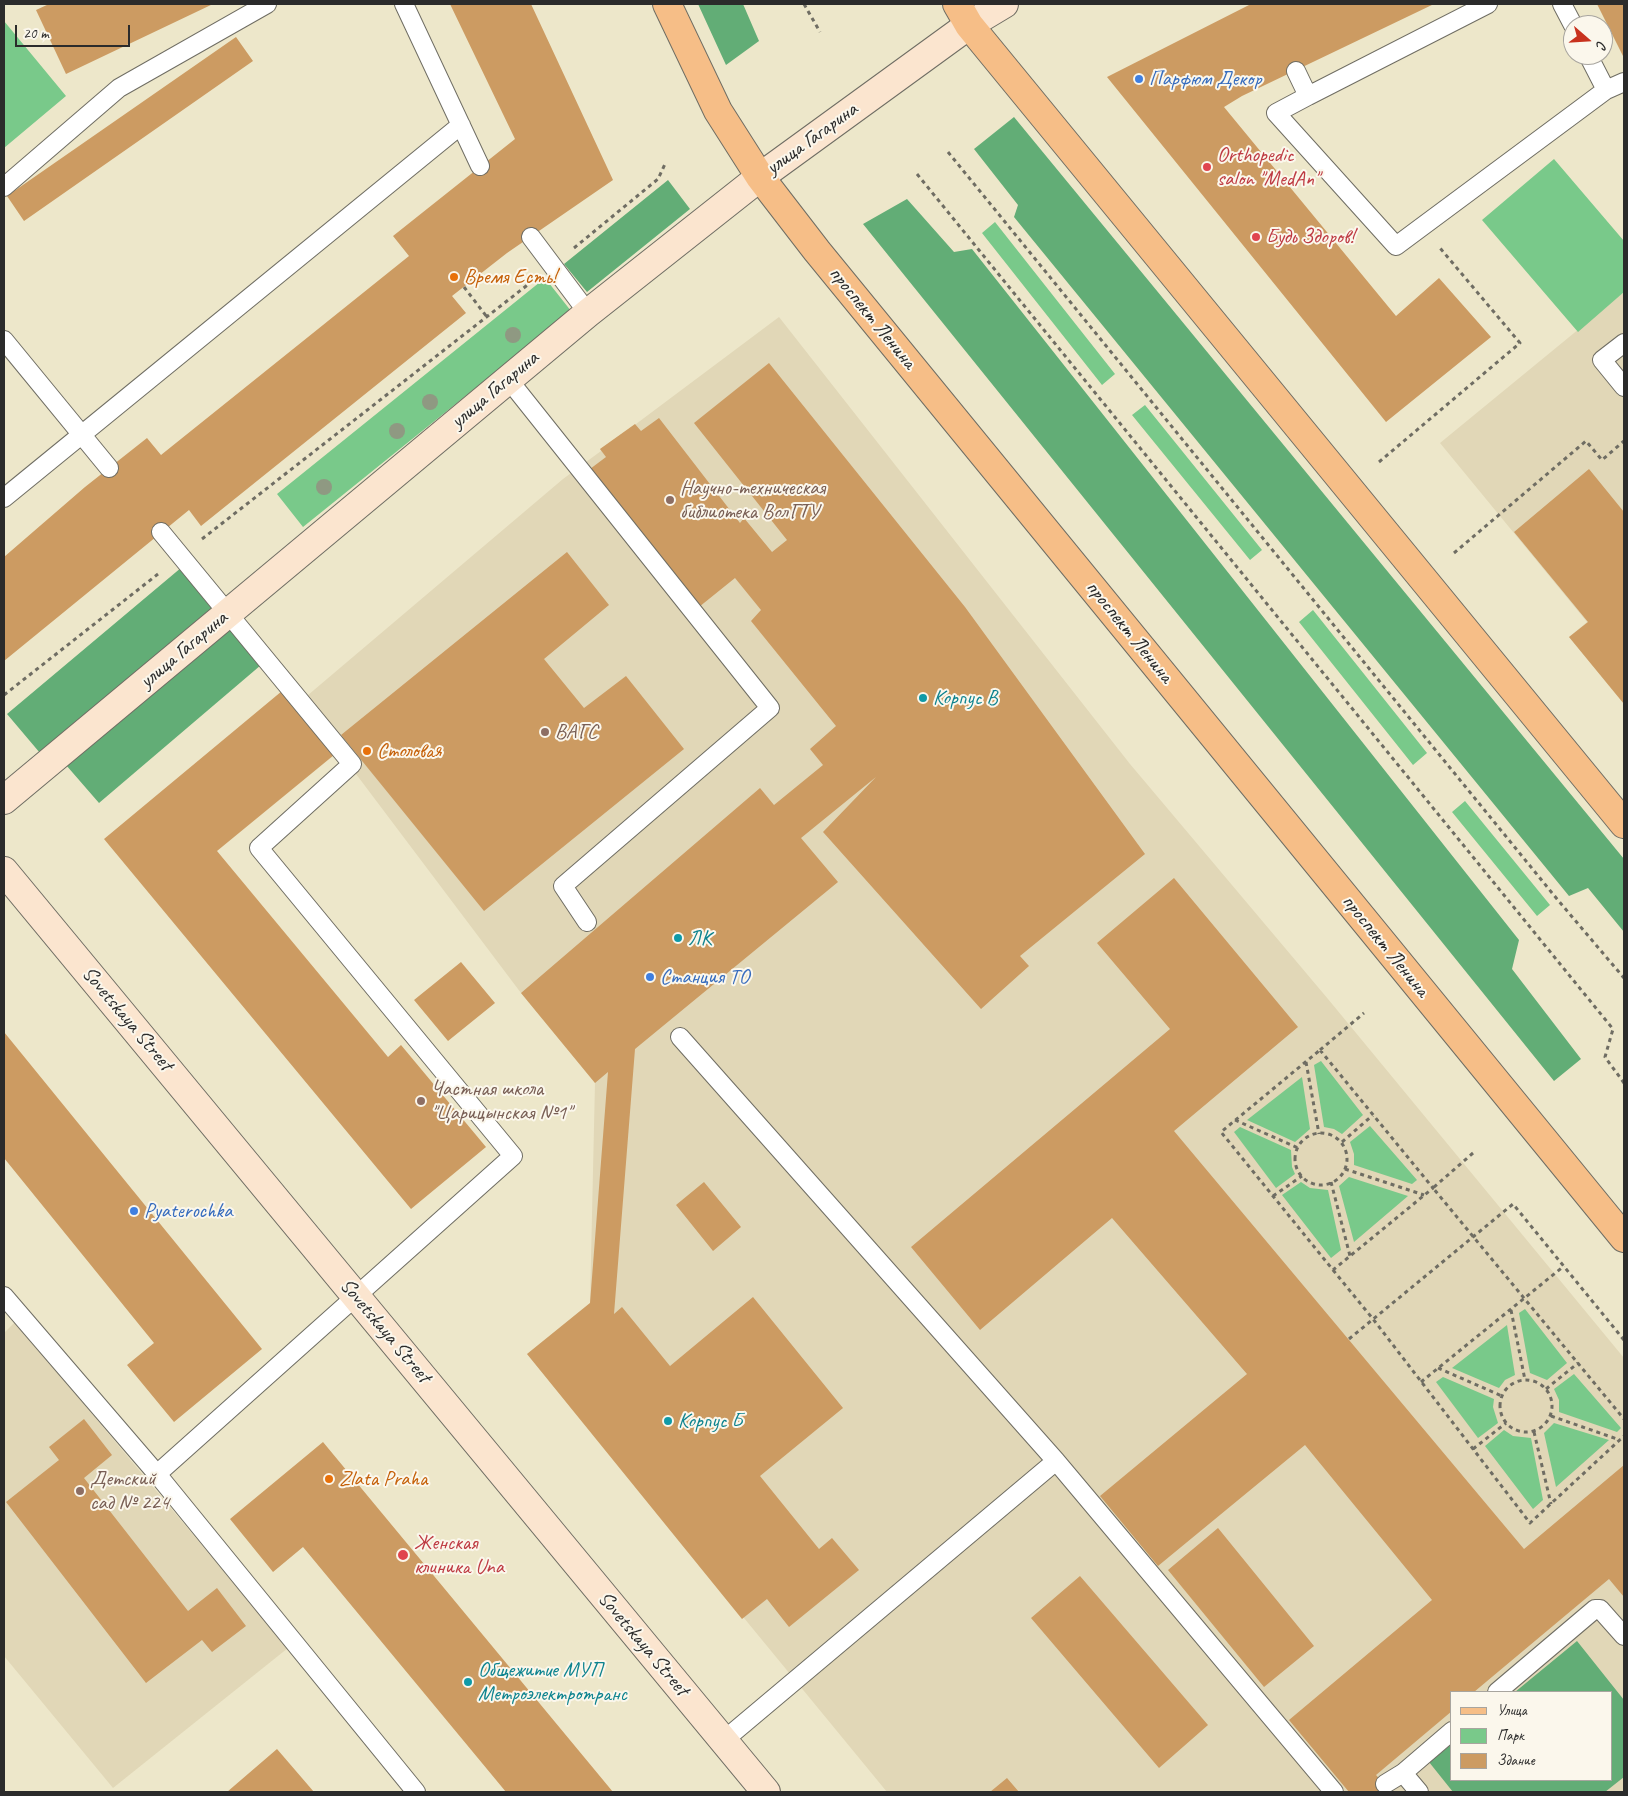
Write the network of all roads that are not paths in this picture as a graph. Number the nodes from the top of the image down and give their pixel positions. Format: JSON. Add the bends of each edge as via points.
{"nodes":[{"id":1,"x":267,"y":4,"type":"edge"},
{"id":2,"x":404,"y":4,"type":"edge"},
{"id":3,"x":667,"y":4,"type":"edge"},
{"id":4,"x":1004,"y":4,"type":"edge"},
{"id":5,"x":1488,"y":4,"type":"edge"},
{"id":6,"x":963,"y":14,"type":"edge"},
{"id":7,"x":1593,"y":65,"type":"edge"},
{"id":8,"x":1296,"y":71,"type":"dead end"},
{"id":9,"x":1624,"y":82,"type":"edge"},
{"id":10,"x":1606,"y":90,"type":"junction"},
{"id":11,"x":1308,"y":96,"type":"junction"},
{"id":12,"x":461,"y":124,"type":"junction"},
{"id":13,"x":480,"y":166,"type":"dead end"},
{"id":14,"x":760,"y":177,"type":"junction"},
{"id":15,"x":4,"y":187,"type":"edge"},
{"id":16,"x":531,"y":237,"type":"dead end"},
{"id":17,"x":588,"y":313,"type":"junction"},
{"id":18,"x":4,"y":340,"type":"edge"},
{"id":19,"x":1624,"y":343,"type":"edge"},
{"id":20,"x":508,"y":380,"type":"junction"},
{"id":21,"x":1624,"y":386,"type":"edge"},
{"id":22,"x":81,"y":434,"type":"junction"},
{"id":23,"x":109,"y":468,"type":"dead end"},
{"id":24,"x":4,"y":498,"type":"edge"},
{"id":25,"x":162,"y":532,"type":"dead end"},
{"id":26,"x":228,"y":613,"type":"junction"},
{"id":27,"x":4,"y":800,"type":"edge"},
{"id":28,"x":1624,"y":824,"type":"edge"},
{"id":29,"x":4,"y":871,"type":"edge"},
{"id":30,"x":588,"y":922,"type":"dead end"},
{"id":31,"x":680,"y":1037,"type":"dead end"},
{"id":32,"x":1624,"y":1238,"type":"edge"},
{"id":33,"x":355,"y":1295,"type":"junction"},
{"id":34,"x":4,"y":1296,"type":"edge"},
{"id":35,"x":1056,"y":1462,"type":"junction"},
{"id":36,"x":157,"y":1474,"type":"junction"},
{"id":37,"x":1624,"y":1636,"type":"edge"},
{"id":38,"x":1498,"y":1691,"type":"edge"},
{"id":39,"x":1450,"y":1733,"type":"edge"},
{"id":40,"x":723,"y":1740,"type":"junction"},
{"id":41,"x":1402,"y":1773,"type":"junction"},
{"id":42,"x":1385,"y":1784,"type":"dead end"},
{"id":43,"x":416,"y":1792,"type":"edge"},
{"id":44,"x":766,"y":1792,"type":"edge"},
{"id":45,"x":1334,"y":1792,"type":"edge"},
{"id":46,"x":1419,"y":1792,"type":"edge"}],
"edges":[{"from":1,"to":15,"type":"lane","via":[[119,88]]},
{"from":2,"to":12,"type":"lane"},
{"from":3,"to":14,"type":"main road","name":"проспект Ленина","via":[[718,111]]},
{"from":4,"to":6,"type":"street","name":"улица Гагарина"},
{"from":5,"to":11,"type":"lane"},
{"from":6,"to":14,"type":"street","name":"улица Гагарина"},
{"from":6,"to":28,"type":"main road"},
{"from":7,"to":10,"type":"lane"},
{"from":8,"to":11,"type":"lane"},
{"from":9,"to":10,"type":"lane"},
{"from":10,"to":11,"type":"lane","via":[[1396,246],[1276,113]]},
{"from":12,"to":13,"type":"lane"},
{"from":12,"to":22,"type":"lane"},
{"from":14,"to":17,"type":"street","name":"улица Гагарина"},
{"from":14,"to":32,"type":"main road","name":"проспект Ленина"},
{"from":16,"to":17,"type":"lane"},
{"from":17,"to":20,"type":"street","name":"улица Гагарина"},
{"from":18,"to":22,"type":"lane"},
{"from":19,"to":21,"type":"lane","via":[[1602,360]]},
{"from":20,"to":26,"type":"street","name":"улица Гагарина"},
{"from":20,"to":30,"type":"lane","via":[[770,708],[563,886]]},
{"from":22,"to":23,"type":"lane"},
{"from":22,"to":24,"type":"lane"},
{"from":25,"to":26,"type":"lane"},
{"from":26,"to":27,"type":"street","name":"улица Гагарина"},
{"from":26,"to":33,"type":"lane","via":[[352,764],[259,848],[513,1156]]},
{"from":29,"to":33,"type":"street","name":"Sovetskaya Street"},
{"from":31,"to":35,"type":"lane"},
{"from":33,"to":36,"type":"lane"},
{"from":33,"to":40,"type":"street","name":"Sovetskaya Street"},
{"from":34,"to":36,"type":"lane"},
{"from":35,"to":40,"type":"lane"},
{"from":35,"to":45,"type":"lane"},
{"from":36,"to":43,"type":"lane"},
{"from":37,"to":38,"type":"lane","via":[[1600,1609],[1595,1609]]},
{"from":39,"to":41,"type":"lane"},
{"from":40,"to":44,"type":"street","name":"Sovetskaya Street"},
{"from":41,"to":42,"type":"lane"},
{"from":41,"to":46,"type":"lane"}]}
